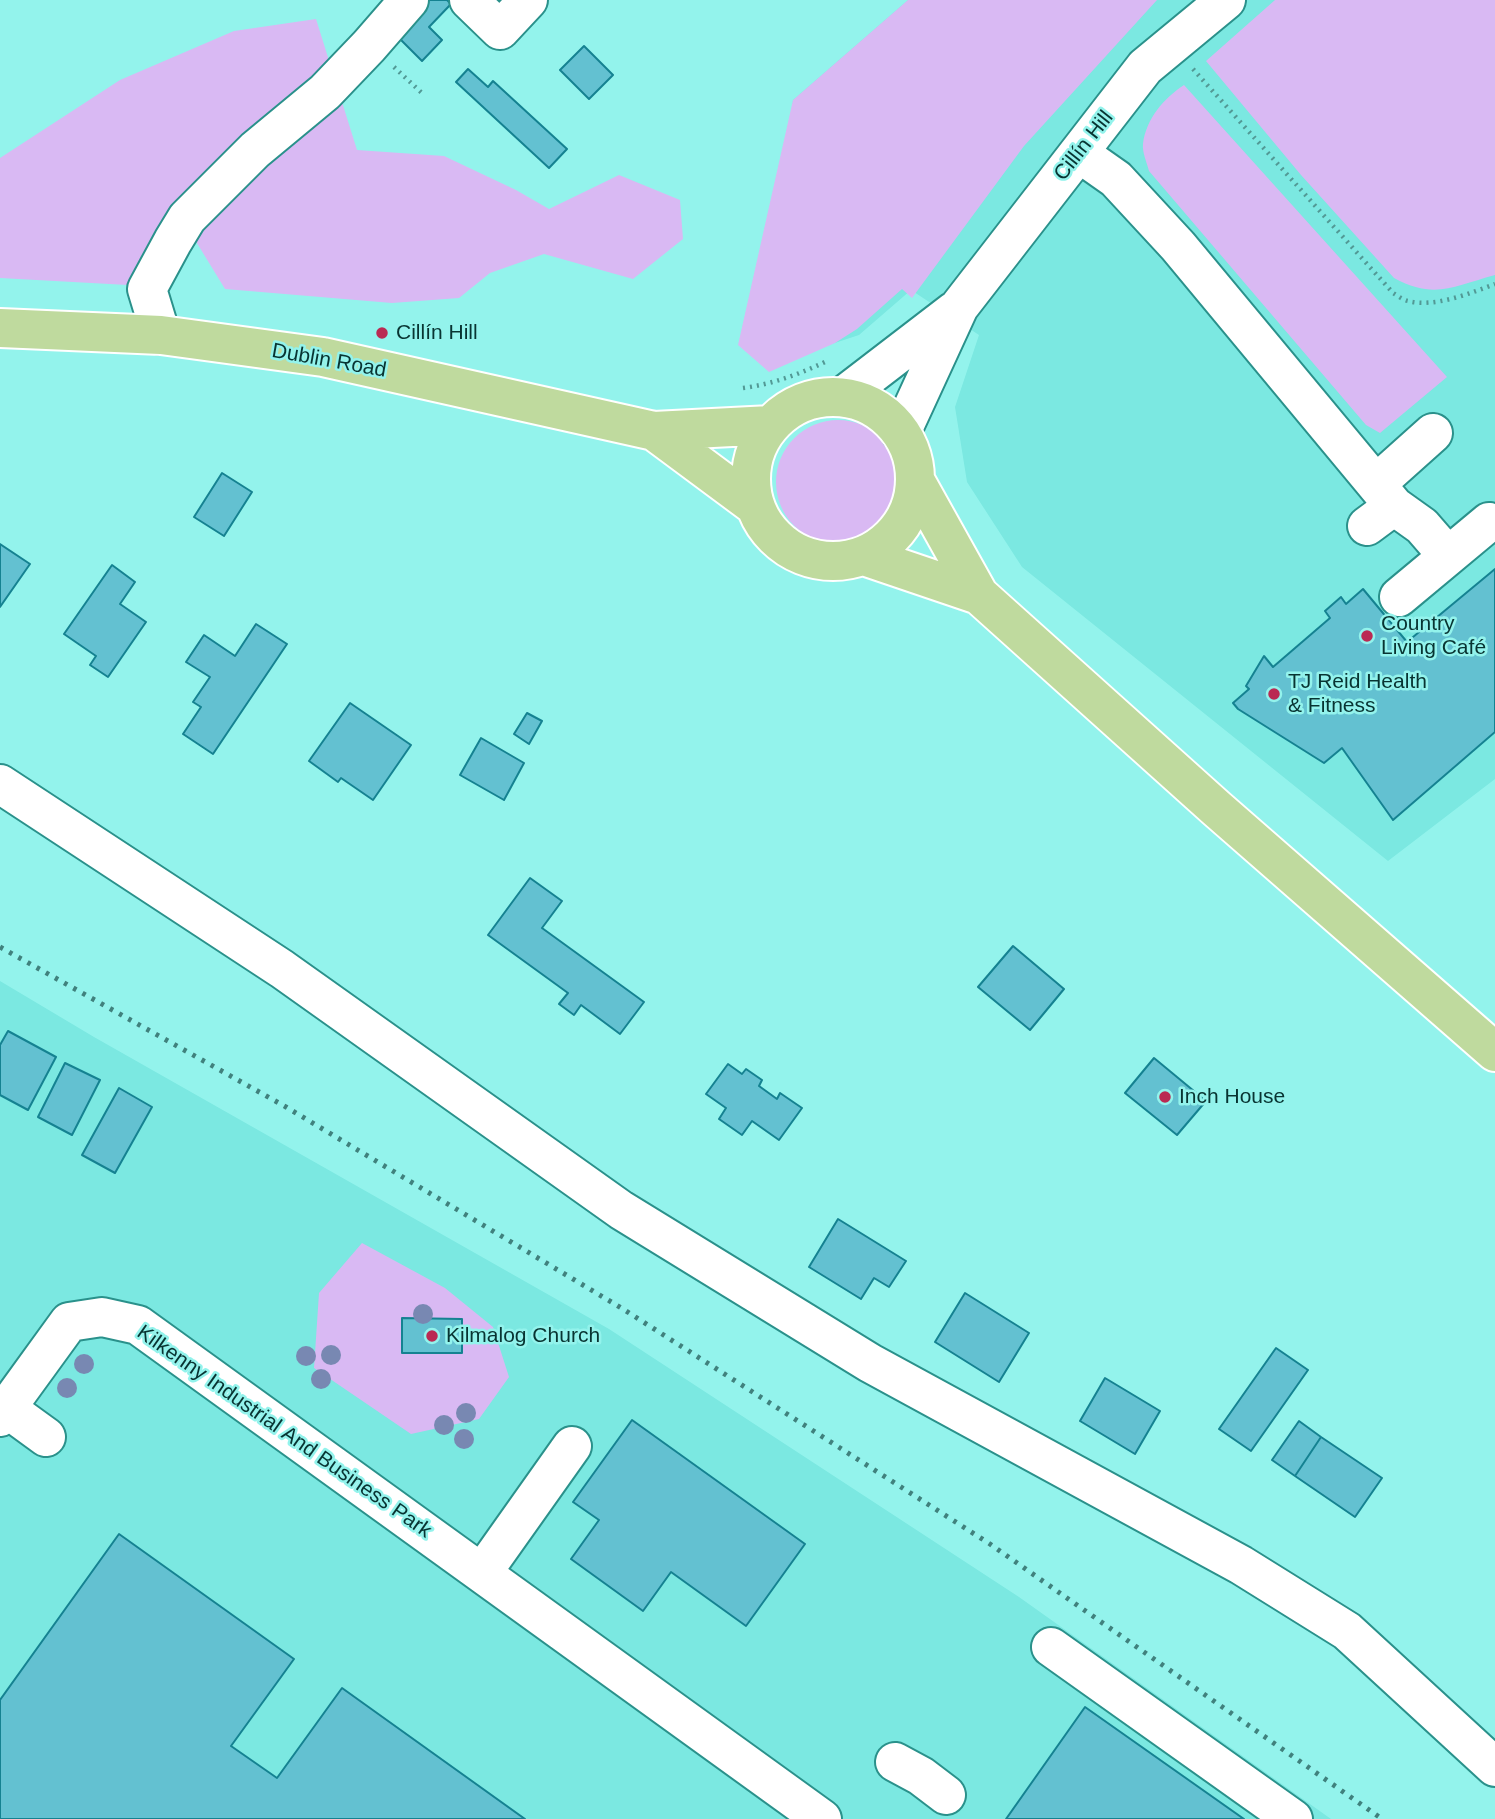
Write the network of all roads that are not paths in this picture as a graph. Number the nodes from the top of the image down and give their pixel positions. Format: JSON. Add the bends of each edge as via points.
{"nodes":[{"id":1,"x":409,"y":0,"type":"edge"},
{"id":2,"x":469,"y":0,"type":"edge"},
{"id":3,"x":528,"y":0,"type":"edge"},
{"id":4,"x":1226,"y":0,"type":"edge"},
{"id":5,"x":1079,"y":153,"type":"junction"},
{"id":6,"x":959,"y":307,"type":"junction"},
{"id":7,"x":0,"y":328,"type":"edge"},
{"id":8,"x":161,"y":335,"type":"junction"},
{"id":9,"x":842,"y":397,"type":"junction"},
{"id":10,"x":771,"y":425,"type":"junction"},
{"id":11,"x":653,"y":431,"type":"junction"},
{"id":12,"x":901,"y":433,"type":"junction"},
{"id":13,"x":1433,"y":433,"type":"dead end"},
{"id":14,"x":916,"y":482,"type":"junction"},
{"id":15,"x":1379,"y":505,"type":"junction"},
{"id":16,"x":755,"y":506,"type":"junction"},
{"id":17,"x":1489,"y":522,"type":"dead end"},
{"id":18,"x":864,"y":556,"type":"junction"},
{"id":19,"x":1448,"y":556,"type":"junction"},
{"id":20,"x":979,"y":595,"type":"junction"},
{"id":21,"x":1399,"y":597,"type":"dead end"},
{"id":22,"x":0,"y":784,"type":"edge"},
{"id":23,"x":1495,"y":1052,"type":"edge"},
{"id":24,"x":2,"y":1415,"type":"edge"},
{"id":25,"x":42,"y":1442,"type":"dead end"},
{"id":26,"x":572,"y":1446,"type":"dead end"},
{"id":27,"x":482,"y":1573,"type":"junction"},
{"id":28,"x":1051,"y":1647,"type":"dead end"},
{"id":29,"x":895,"y":1762,"type":"dead end"},
{"id":30,"x":1495,"y":1767,"type":"edge"},
{"id":31,"x":946,"y":1803,"type":"edge"},
{"id":32,"x":822,"y":1819,"type":"edge"},
{"id":33,"x":1293,"y":1819,"type":"edge"}],
"edges":[{"from":1,"to":8,"type":"street","via":[[324,92],[255,150],[187,218],[147,289]]},
{"from":2,"to":3,"type":"street","via":[[500,30]]},
{"from":4,"to":5,"type":"street","name":"Cillín Hill","via":[[1145,67]]},
{"from":5,"to":6,"type":"street","name":"Cillín Hill"},
{"from":5,"to":15,"type":"street","via":[[1116,179],[1178,246],[1325,448]]},
{"from":6,"to":9,"type":"street","name":"Cillín Hill"},
{"from":6,"to":12,"type":"street","name":"Cillín Hill"},
{"from":7,"to":8,"type":"main road","name":"Dublin Road"},
{"from":8,"to":11,"type":"main road","name":"Dublin Road","via":[[323,357]]},
{"from":9,"to":10,"type":"main road","via":[[816,398],[791,408]]},
{"from":9,"to":12,"type":"main road","via":[[876,409]]},
{"from":10,"to":11,"type":"main road"},
{"from":10,"to":16,"type":"main road","via":[[756,450],[751,478]]},
{"from":11,"to":16,"type":"main road"},
{"from":12,"to":14,"type":"main road","via":[[912,456]]},
{"from":13,"to":15,"type":"street"},
{"from":14,"to":18,"type":"main road","via":[[912,505],[901,526]]},
{"from":14,"to":20,"type":"main road"},
{"from":15,"to":19,"type":"street","via":[[1422,526]]},
{"from":16,"to":18,"type":"main road","via":[[768,529],[787,548],[811,559],[838,562]]},
{"from":17,"to":19,"type":"street"},
{"from":18,"to":20,"type":"main road"},
{"from":19,"to":21,"type":"street"},
{"from":20,"to":23,"type":"main road"},
{"from":22,"to":30,"type":"street","via":[[282,969],[621,1210],[870,1363],[1241,1565],[1347,1631]]},
{"from":24,"to":25,"type":"street"},
{"from":24,"to":27,"type":"street","name":"Kilkenny Industrial And Business Park","via":[[69,1322],[102,1317],[138,1325]]},
{"from":26,"to":27,"type":"street"},
{"from":27,"to":32,"type":"street","name":"Kilkenny Industrial And Business Park"},
{"from":28,"to":33,"type":"street"},
{"from":29,"to":31,"type":"street","via":[[921,1776]]}]}
